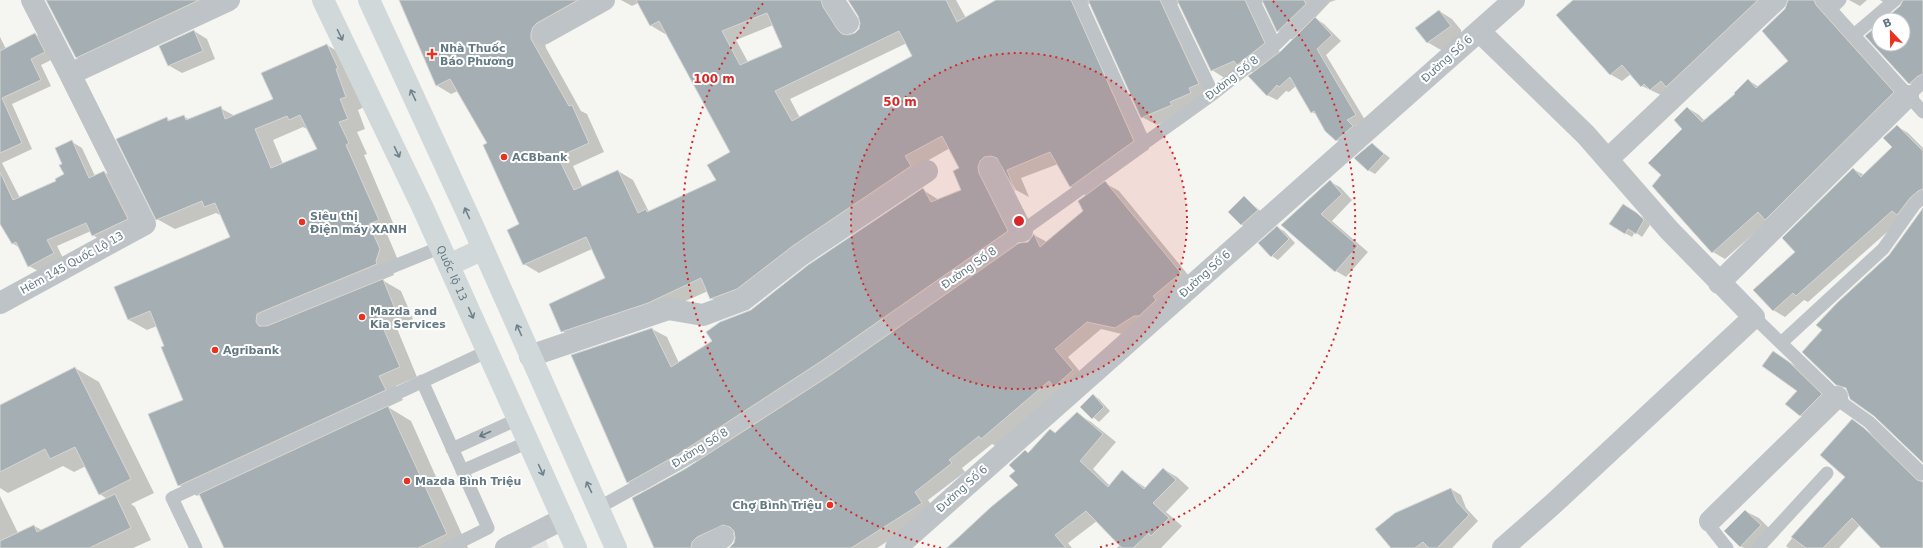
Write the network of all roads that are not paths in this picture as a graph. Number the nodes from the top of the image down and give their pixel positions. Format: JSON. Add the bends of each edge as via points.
{"nodes":[{"id":1,"x":32,"y":0,"type":"edge"},
{"id":2,"x":229,"y":0,"type":"edge"},
{"id":3,"x":324,"y":0,"type":"edge"},
{"id":4,"x":369,"y":0,"type":"edge"},
{"id":5,"x":604,"y":0,"type":"edge"},
{"id":6,"x":833,"y":0,"type":"edge"},
{"id":7,"x":1079,"y":0,"type":"edge"},
{"id":8,"x":1168,"y":0,"type":"edge"},
{"id":9,"x":1253,"y":0,"type":"edge"},
{"id":10,"x":1321,"y":0,"type":"edge"},
{"id":11,"x":1776,"y":0,"type":"edge"},
{"id":12,"x":1895,"y":0,"type":"edge"},
{"id":13,"x":1508,"y":2,"type":"edge"},
{"id":14,"x":1831,"y":3,"type":"edge"},
{"id":15,"x":848,"y":24,"type":"dead end"},
{"id":16,"x":1479,"y":31,"type":"junction"},
{"id":17,"x":543,"y":34,"type":"dead end"},
{"id":18,"x":1854,"y":34,"type":"junction"},
{"id":19,"x":1275,"y":45,"type":"junction"},
{"id":20,"x":70,"y":74,"type":"junction"},
{"id":21,"x":1915,"y":89,"type":"edge"},
{"id":22,"x":1213,"y":94,"type":"junction"},
{"id":23,"x":1923,"y":112,"type":"edge"},
{"id":24,"x":1144,"y":143,"type":"junction"},
{"id":25,"x":1608,"y":159,"type":"junction"},
{"id":26,"x":990,"y":168,"type":"dead end"},
{"id":27,"x":927,"y":171,"type":"dead end"},
{"id":28,"x":1923,"y":197,"type":"edge"},
{"id":29,"x":1022,"y":231,"type":"junction"},
{"id":30,"x":483,"y":248,"type":"junction"},
{"id":31,"x":445,"y":256,"type":"junction"},
{"id":32,"x":1719,"y":283,"type":"junction"},
{"id":33,"x":0,"y":303,"type":"edge"},
{"id":34,"x":1754,"y":317,"type":"junction"},
{"id":35,"x":264,"y":319,"type":"dead end"},
{"id":36,"x":1781,"y":343,"type":"junction"},
{"id":37,"x":488,"y":351,"type":"junction"},
{"id":38,"x":530,"y":356,"type":"junction"},
{"id":39,"x":422,"y":382,"type":"junction"},
{"id":40,"x":1837,"y":397,"type":"junction"},
{"id":41,"x":518,"y":419,"type":"junction"},
{"id":42,"x":528,"y":442,"type":"junction"},
{"id":43,"x":452,"y":449,"type":"junction"},
{"id":44,"x":462,"y":471,"type":"junction"},
{"id":45,"x":1827,"y":473,"type":"dead end"},
{"id":46,"x":1923,"y":474,"type":"edge"},
{"id":47,"x":598,"y":508,"type":"junction"},
{"id":48,"x":563,"y":519,"type":"junction"},
{"id":49,"x":1710,"y":521,"type":"joint"},
{"id":50,"x":723,"y":537,"type":"dead end"},
{"id":51,"x":196,"y":548,"type":"edge"},
{"id":52,"x":448,"y":548,"type":"edge"},
{"id":53,"x":506,"y":548,"type":"edge"},
{"id":54,"x":576,"y":548,"type":"edge"},
{"id":55,"x":616,"y":548,"type":"edge"},
{"id":56,"x":703,"y":548,"type":"edge"},
{"id":57,"x":896,"y":548,"type":"edge"},
{"id":58,"x":1503,"y":548,"type":"edge"},
{"id":59,"x":1727,"y":548,"type":"edge"},
{"id":60,"x":1758,"y":548,"type":"edge"}],
"edges":[{"from":1,"to":20,"type":"street"},
{"from":2,"to":20,"type":"street"},
{"from":3,"to":31,"type":"highway","name":"Quốc lộ 13","one_way":true},
{"from":30,"to":4,"type":"highway","one_way":true},
{"from":5,"to":17,"type":"street"},
{"from":6,"to":15,"type":"street"},
{"from":7,"to":24,"type":"lane"},
{"from":8,"to":22,"type":"lane"},
{"from":9,"to":19,"type":"lane"},
{"from":10,"to":19,"type":"lane","name":"Đường Số 8"},
{"from":11,"to":25,"type":"street"},
{"from":12,"to":18,"type":"lane"},
{"from":13,"to":16,"type":"street","name":"Đường Số 6"},
{"from":14,"to":18,"type":"lane"},
{"from":16,"to":25,"type":"street"},
{"from":16,"to":57,"type":"street","name":"Đường Số 6"},
{"from":18,"to":21,"type":"lane"},
{"from":19,"to":22,"type":"lane","name":"Đường Số 8"},
{"from":20,"to":33,"type":"street","name":"Hẻm 145 Quốc Lộ 13","via":[[145,224]]},
{"from":21,"to":23,"type":"lane"},
{"from":21,"to":32,"type":"street"},
{"from":22,"to":24,"type":"lane","name":"Đường Số 8"},
{"from":24,"to":29,"type":"lane","name":"Đường Số 8"},
{"from":25,"to":32,"type":"street"},
{"from":26,"to":29,"type":"street"},
{"from":27,"to":38,"type":"street","via":[[801,255],[743,300],[704,315],[668,309]]},
{"from":28,"to":36,"type":"lane","via":[[1915,204],[1883,249]]},
{"from":29,"to":47,"type":"lane","name":"Đường Số 8","via":[[827,367],[681,462]]},
{"from":30,"to":31,"type":"highway"},
{"from":38,"to":30,"type":"highway","one_way":true},
{"from":31,"to":35,"type":"lane"},
{"from":31,"to":37,"type":"highway","name":"Quốc lộ 13","one_way":true},
{"from":32,"to":34,"type":"street"},
{"from":34,"to":36,"type":"lane"},
{"from":34,"to":58,"type":"street"},
{"from":36,"to":40,"type":"lane"},
{"from":37,"to":39,"type":"lane"},
{"from":37,"to":41,"type":"highway","name":"Quốc lộ 13"},
{"from":47,"to":38,"type":"highway","one_way":true},
{"from":39,"to":43,"type":"lane"},
{"from":39,"to":51,"type":"lane","via":[[172,498]]},
{"from":40,"to":46,"type":"lane","via":[[1869,422]]},
{"from":40,"to":49,"type":"street"},
{"from":41,"to":42,"type":"highway","name":"Quốc lộ 13"},
{"from":41,"to":43,"type":"lane","one_way":true},
{"from":42,"to":44,"type":"lane"},
{"from":42,"to":48,"type":"highway","name":"Quốc lộ 13","one_way":true},
{"from":43,"to":44,"type":"lane"},
{"from":44,"to":52,"type":"lane","via":[[488,528]]},
{"from":45,"to":60,"type":"lane"},
{"from":47,"to":55,"type":"highway"},
{"from":48,"to":53,"type":"street"},
{"from":48,"to":54,"type":"highway","name":"Quốc lộ 13"},
{"from":49,"to":59,"type":"lane","via":[[1712,529]]},
{"from":50,"to":56,"type":"street"}]}
